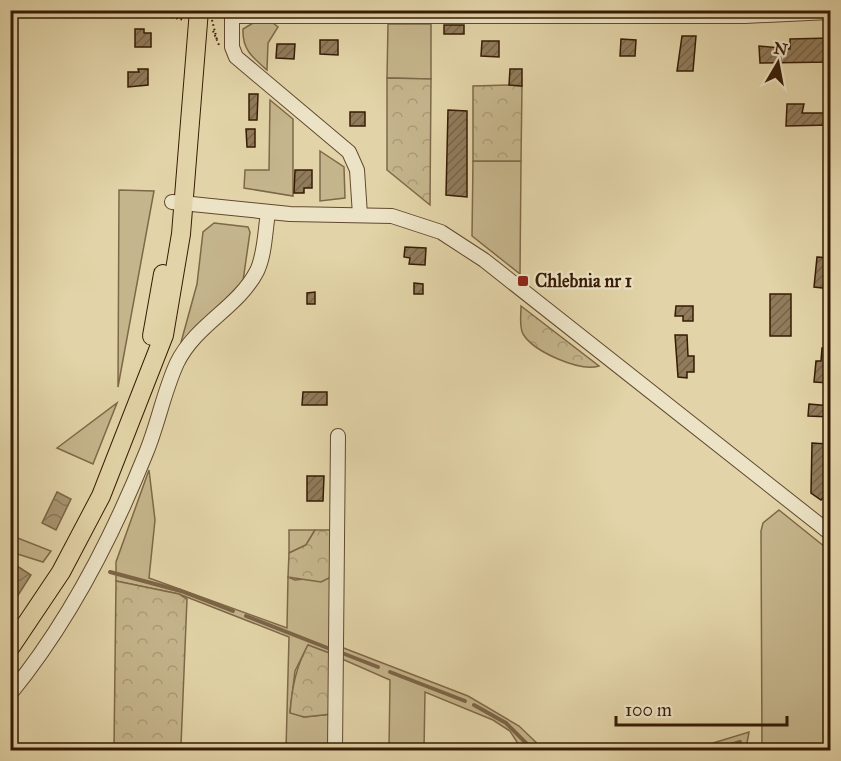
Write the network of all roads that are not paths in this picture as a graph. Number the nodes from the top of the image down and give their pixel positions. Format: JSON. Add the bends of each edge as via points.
{"nodes":[{"id":1,"x":831,"y":12,"type":"edge"},
{"id":2,"x":194,"y":16,"type":"edge"},
{"id":3,"x":178,"y":203,"type":"junction"},
{"id":4,"x":268,"y":213,"type":"junction"},
{"id":5,"x":360,"y":215,"type":"junction"},
{"id":6,"x":338,"y":436,"type":"dead end"},
{"id":7,"x":831,"y":533,"type":"edge"},
{"id":8,"x":10,"y":648,"type":"edge"},
{"id":9,"x":10,"y":694,"type":"edge"},
{"id":10,"x":335,"y":750,"type":"edge"}],
"edges":[{"from":1,"to":5,"type":"street","via":[[745,16],[232,16],[234,50],[248,69],[349,152],[357,170]]},
{"from":2,"to":3,"type":"main road"},
{"from":3,"to":4,"type":"street"},
{"from":3,"to":8,"type":"main road","via":[[137,405],[77,544]]},
{"from":4,"to":5,"type":"street"},
{"from":4,"to":9,"type":"street","via":[[258,269],[245,289],[190,341],[177,363],[132,489],[84,585]]},
{"from":5,"to":7,"type":"street","via":[[408,220],[458,241]]},
{"from":6,"to":10,"type":"street"}]}
